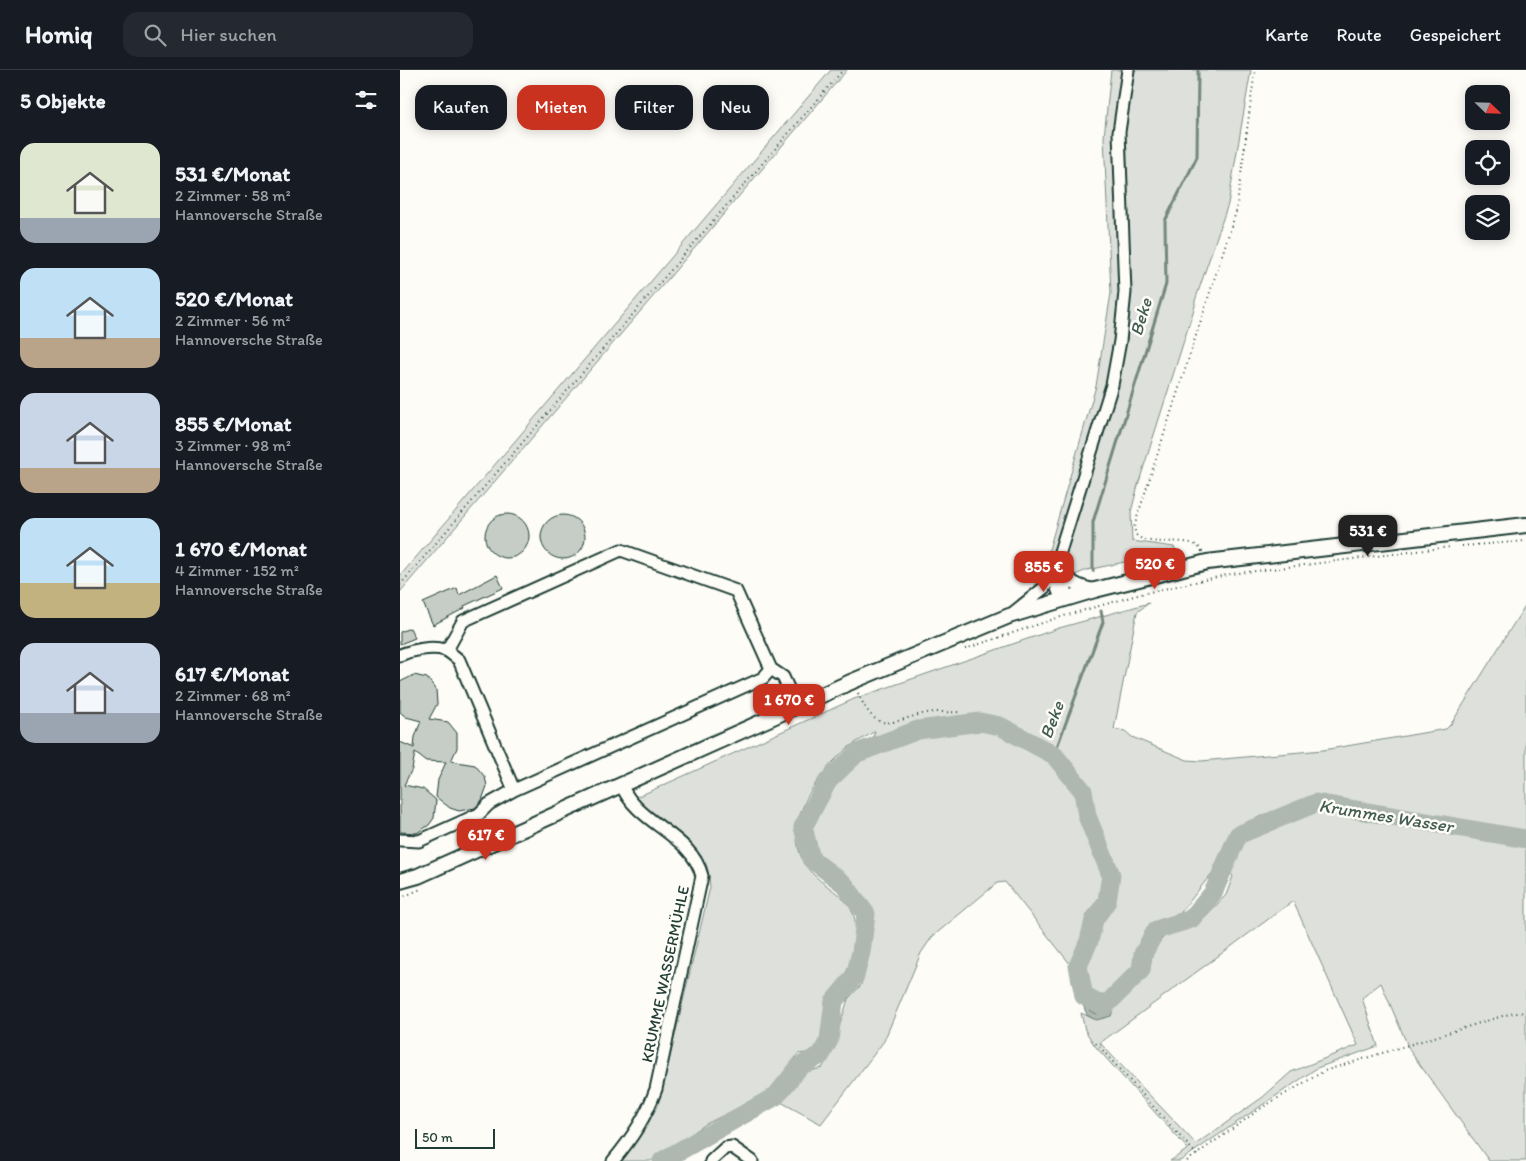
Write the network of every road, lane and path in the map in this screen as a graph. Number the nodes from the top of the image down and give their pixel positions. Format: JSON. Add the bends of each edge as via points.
{"nodes":[{"id":1,"x":844,"y":70,"type":"edge"},
{"id":2,"x":1128,"y":70,"type":"edge"},
{"id":3,"x":1255,"y":70,"type":"edge"},
{"id":4,"x":1526,"y":525,"type":"edge"},
{"id":5,"x":1526,"y":541,"type":"edge"},
{"id":6,"x":1462,"y":546,"type":"dead end"},
{"id":7,"x":1452,"y":547,"type":"dead end"},
{"id":8,"x":1204,"y":556,"type":"dead end"},
{"id":9,"x":1058,"y":573,"type":"junction"},
{"id":10,"x":400,"y":585,"type":"edge"},
{"id":11,"x":1095,"y":590,"type":"junction"},
{"id":12,"x":1064,"y":599,"type":"junction"},
{"id":13,"x":1009,"y":616,"type":"junction"},
{"id":14,"x":447,"y":650,"type":"junction"},
{"id":15,"x":958,"y":651,"type":"dead end"},
{"id":16,"x":400,"y":655,"type":"edge"},
{"id":17,"x":772,"y":669,"type":"junction"},
{"id":18,"x":853,"y":681,"type":"junction"},
{"id":19,"x":797,"y":707,"type":"junction"},
{"id":20,"x":959,"y":712,"type":"dead end"},
{"id":21,"x":621,"y":784,"type":"junction"},
{"id":22,"x":514,"y":790,"type":"junction"},
{"id":23,"x":400,"y":840,"type":"edge"},
{"id":24,"x":400,"y":881,"type":"edge"},
{"id":25,"x":427,"y":886,"type":"dead end"},
{"id":26,"x":400,"y":898,"type":"edge"},
{"id":27,"x":1526,"y":1012,"type":"edge"},
{"id":28,"x":1096,"y":1043,"type":"dead end"},
{"id":29,"x":1197,"y":1154,"type":"junction"},
{"id":30,"x":613,"y":1161,"type":"edge"},
{"id":31,"x":711,"y":1161,"type":"edge"},
{"id":32,"x":752,"y":1161,"type":"edge"},
{"id":33,"x":1187,"y":1161,"type":"edge"}],
"edges":[{"from":1,"to":10,"type":"path"},
{"from":2,"to":9,"type":"street","via":[[1119,132],[1125,292],[1120,341],[1112,386],[1060,556]]},
{"from":3,"to":8,"type":"path","via":[[1236,212],[1134,527],[1136,535],[1148,541],[1192,542],[1200,547]]},
{"from":4,"to":11,"type":"main road","via":[[1207,562]]},
{"from":5,"to":6,"type":"path"},
{"from":7,"to":15,"type":"path","via":[[1231,574],[1142,594]]},
{"from":9,"to":11,"type":"street","via":[[1070,582]]},
{"from":9,"to":12,"type":"street","via":[[1058,591]]},
{"from":9,"to":13,"type":"street"},
{"from":11,"to":12,"type":"main road"},
{"from":12,"to":13,"type":"main road"},
{"from":13,"to":18,"type":"main road"},
{"from":14,"to":16,"type":"street"},
{"from":14,"to":17,"type":"street","via":[[463,621],[621,550],[736,591]]},
{"from":14,"to":22,"type":"street","via":[[459,660]]},
{"from":17,"to":19,"type":"street","via":[[783,676]]},
{"from":17,"to":22,"type":"street","via":[[763,678]]},
{"from":18,"to":19,"type":"main road"},
{"from":18,"to":20,"type":"path","via":[[865,706],[881,723],[928,713]]},
{"from":19,"to":21,"type":"main road"},
{"from":21,"to":24,"type":"main road","via":[[418,876]]},
{"from":21,"to":30,"type":"street","name":"KRUMME WASSERMÜHLE","via":[[637,808],[693,853],[702,876],[656,1089],[638,1130]]},
{"from":22,"to":23,"type":"street","via":[[489,804],[479,814],[419,841]]},
{"from":25,"to":26,"type":"path"},
{"from":27,"to":29,"type":"path","via":[[1509,1014],[1324,1071],[1263,1107]]},
{"from":28,"to":29,"type":"path"},
{"from":29,"to":33,"type":"path"},
{"from":31,"to":32,"type":"street","via":[[725,1148],[732,1147]]}]}
